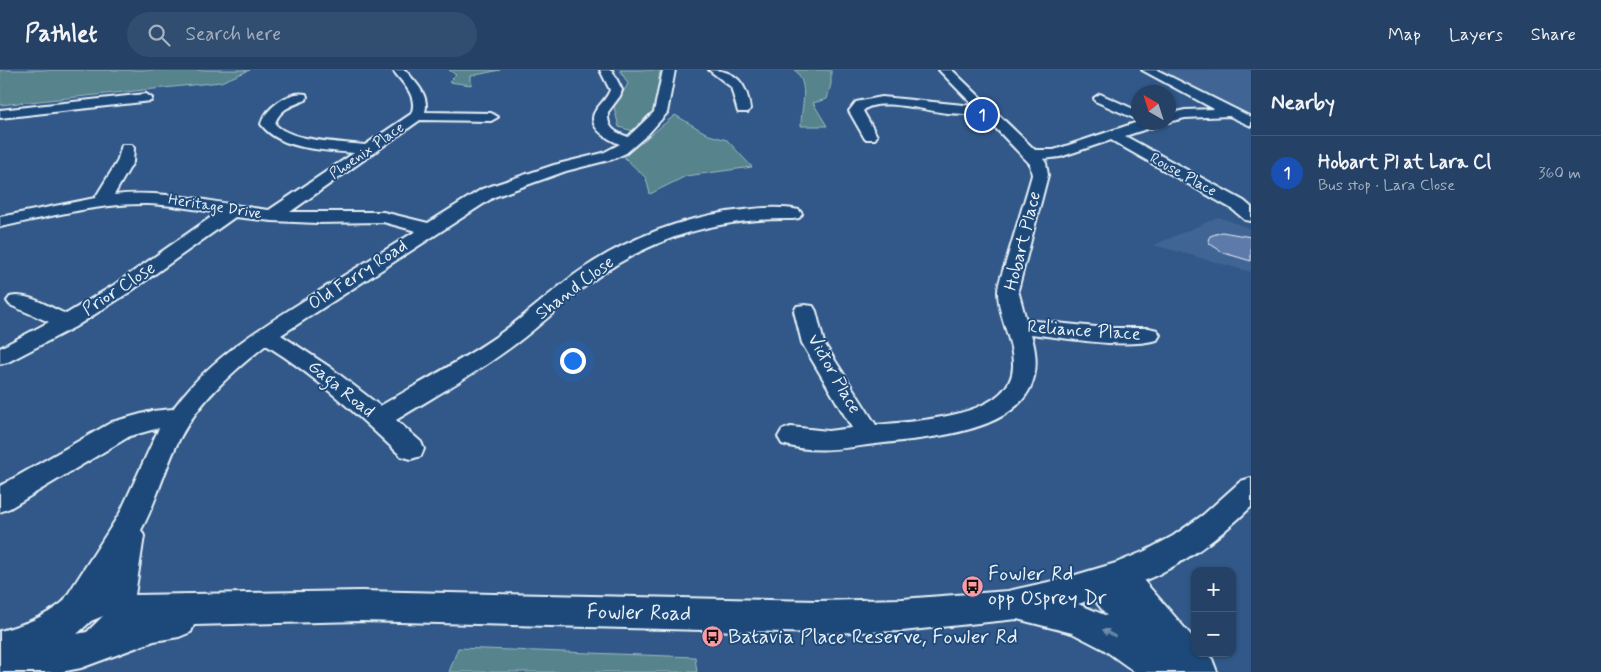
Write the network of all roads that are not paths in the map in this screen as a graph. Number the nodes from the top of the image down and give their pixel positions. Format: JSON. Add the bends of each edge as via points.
{"nodes":[{"id":1,"x":399,"y":70,"type":"edge"},
{"id":2,"x":606,"y":70,"type":"edge"},
{"id":3,"x":669,"y":70,"type":"edge"},
{"id":4,"x":715,"y":70,"type":"edge"},
{"id":5,"x":945,"y":70,"type":"edge"},
{"id":6,"x":1148,"y":70,"type":"edge"},
{"id":7,"x":302,"y":97,"type":"dead end"},
{"id":8,"x":146,"y":98,"type":"dead end"},
{"id":9,"x":1100,"y":98,"type":"dead end"},
{"id":10,"x":743,"y":109,"type":"dead end"},
{"id":11,"x":986,"y":110,"type":"junction"},
{"id":12,"x":1230,"y":112,"type":"junction"},
{"id":13,"x":1131,"y":113,"type":"edge"},
{"id":14,"x":0,"y":114,"type":"edge"},
{"id":15,"x":417,"y":116,"type":"junction"},
{"id":16,"x":1176,"y":116,"type":"edge"},
{"id":17,"x":491,"y":117,"type":"dead end"},
{"id":18,"x":1251,"y":122,"type":"edge"},
{"id":19,"x":1132,"y":130,"type":"edge"},
{"id":20,"x":870,"y":136,"type":"dead end"},
{"id":21,"x":1114,"y":136,"type":"junction"},
{"id":22,"x":629,"y":142,"type":"junction"},
{"id":23,"x":127,"y":148,"type":"dead end"},
{"id":24,"x":369,"y":150,"type":"junction"},
{"id":25,"x":1031,"y":155,"type":"junction"},
{"id":26,"x":102,"y":201,"type":"junction"},
{"id":27,"x":232,"y":211,"type":"junction"},
{"id":28,"x":793,"y":214,"type":"dead end"},
{"id":29,"x":272,"y":216,"type":"junction"},
{"id":30,"x":1251,"y":216,"type":"edge"},
{"id":31,"x":0,"y":222,"type":"edge"},
{"id":32,"x":430,"y":229,"type":"junction"},
{"id":33,"x":16,"y":301,"type":"dead end"},
{"id":34,"x":805,"y":311,"type":"dead end"},
{"id":35,"x":67,"y":322,"type":"junction"},
{"id":36,"x":1018,"y":326,"type":"junction"},
{"id":37,"x":265,"y":335,"type":"junction"},
{"id":38,"x":1149,"y":335,"type":"dead end"},
{"id":39,"x":0,"y":357,"type":"edge"},
{"id":40,"x":179,"y":417,"type":"junction"},
{"id":41,"x":378,"y":419,"type":"junction"},
{"id":42,"x":869,"y":435,"type":"junction"},
{"id":43,"x":791,"y":437,"type":"dead end"},
{"id":44,"x":411,"y":449,"type":"dead end"},
{"id":45,"x":1251,"y":489,"type":"edge"},
{"id":46,"x":0,"y":500,"type":"edge"},
{"id":47,"x":132,"y":519,"type":"junction"},
{"id":48,"x":1110,"y":579,"type":"junction"},
{"id":49,"x":1008,"y":606,"type":"junction"},
{"id":50,"x":118,"y":607,"type":"junction"},
{"id":51,"x":235,"y":610,"type":"junction"},
{"id":52,"x":71,"y":616,"type":"junction"},
{"id":53,"x":0,"y":648,"type":"edge"},
{"id":54,"x":80,"y":652,"type":"junction"},
{"id":55,"x":0,"y":668,"type":"edge"},
{"id":56,"x":1163,"y":672,"type":"edge"},
{"id":57,"x":1175,"y":672,"type":"edge"},
{"id":58,"x":1200,"y":672,"type":"edge"}],
"edges":[{"from":1,"to":15,"type":"street","name":"Phoenix Place","via":[[421,100],[422,107]]},
{"from":2,"to":22,"type":"street","via":[[616,90],[601,112],[601,126],[606,133]]},
{"from":3,"to":22,"type":"street","name":"Old Ferry Road","via":[[660,113]]},
{"from":4,"to":10,"type":"street","via":[[738,87]]},
{"from":5,"to":11,"type":"street","name":"Hobart Place"},
{"from":6,"to":12,"type":"street"},
{"from":7,"to":24,"type":"street","via":[[272,113],[268,124],[272,131],[297,140]]},
{"from":8,"to":14,"type":"street"},
{"from":9,"to":13,"type":"street"},
{"from":11,"to":20,"type":"street","via":[[881,100],[865,102],[856,111]]},
{"from":11,"to":25,"type":"street","name":"Hobart Place"},
{"from":12,"to":16,"type":"street"},
{"from":12,"to":18,"type":"street"},
{"from":15,"to":17,"type":"street"},
{"from":15,"to":24,"type":"street","name":"Phoenix Place"},
{"from":19,"to":21,"type":"street"},
{"from":21,"to":25,"type":"street","via":[[1055,154]]},
{"from":21,"to":30,"type":"street","name":"Rouse Place","via":[[1238,205]]},
{"from":22,"to":32,"type":"street","name":"Old Ferry Road","via":[[608,156],[560,168],[488,193]]},
{"from":23,"to":26,"type":"street","via":[[125,162]]},
{"from":24,"to":29,"type":"street","name":"Phoenix Place"},
{"from":25,"to":36,"type":"street","name":"Hobart Place","via":[[1038,163],[1040,175],[1008,290]]},
{"from":26,"to":27,"type":"street","name":"Heritage Drive","via":[[176,200]]},
{"from":26,"to":31,"type":"street","name":"Heritage Drive"},
{"from":27,"to":29,"type":"street","name":"Heritage Drive"},
{"from":27,"to":35,"type":"street","name":"Prior Close","via":[[128,285]]},
{"from":28,"to":41,"type":"street","name":"Shand Close","via":[[741,215],[676,231],[633,248],[590,273],[502,343]]},
{"from":29,"to":32,"type":"street","name":"Heritage Drive","via":[[383,217]]},
{"from":32,"to":37,"type":"street","name":"Old Ferry Road"},
{"from":33,"to":35,"type":"street"},
{"from":34,"to":42,"type":"street","name":"Victor Place","via":[[813,343]]},
{"from":35,"to":39,"type":"street","name":"Prior Close"},
{"from":36,"to":38,"type":"street","name":"Reliance Place","via":[[1106,335]]},
{"from":36,"to":42,"type":"street","name":"Hobart Place","via":[[1026,367],[1017,388],[1002,404],[981,416],[954,425]]},
{"from":37,"to":40,"type":"street","name":"Old Ferry Road","via":[[227,364]]},
{"from":37,"to":41,"type":"street","name":"Gaga Road","via":[[298,355]]},
{"from":40,"to":46,"type":"street","via":[[120,429]]},
{"from":40,"to":47,"type":"street","name":"Old Ferry Road","via":[[160,451]]},
{"from":41,"to":44,"type":"street","name":"Gaga Road"},
{"from":42,"to":43,"type":"street","name":"Hobart Place","via":[[828,441]]},
{"from":45,"to":48,"type":"street","name":"Fowler Road","via":[[1214,524],[1184,546]]},
{"from":47,"to":50,"type":"street","name":"Old Ferry Road"},
{"from":47,"to":52,"type":"street","name":"Old Ferry Road"},
{"from":48,"to":49,"type":"street","name":"Fowler Road"},
{"from":48,"to":57,"type":"street"},
{"from":48,"to":58,"type":"street"},
{"from":49,"to":51,"type":"street","name":"Fowler Road","via":[[902,615],[818,617],[362,606]]},
{"from":56,"to":49,"type":"street","one_way":true,"via":[[1115,636],[1084,621],[1038,608]]},
{"from":50,"to":51,"type":"street","name":"Fowler Road","via":[[145,611]]},
{"from":50,"to":52,"type":"street","name":"Fowler Road","via":[[110,601],[100,601]]},
{"from":50,"to":54,"type":"street","name":"Old Ferry Road","via":[[121,612],[116,628],[102,642]]},
{"from":51,"to":54,"type":"street","name":"Fowler Road","via":[[154,625]]},
{"from":52,"to":53,"type":"street","via":[[33,638]]},
{"from":52,"to":54,"type":"street","name":"Old Ferry Road","via":[[59,632],[58,645],[67,652]]},
{"from":54,"to":55,"type":"street","name":"Fowler Road"}]}
